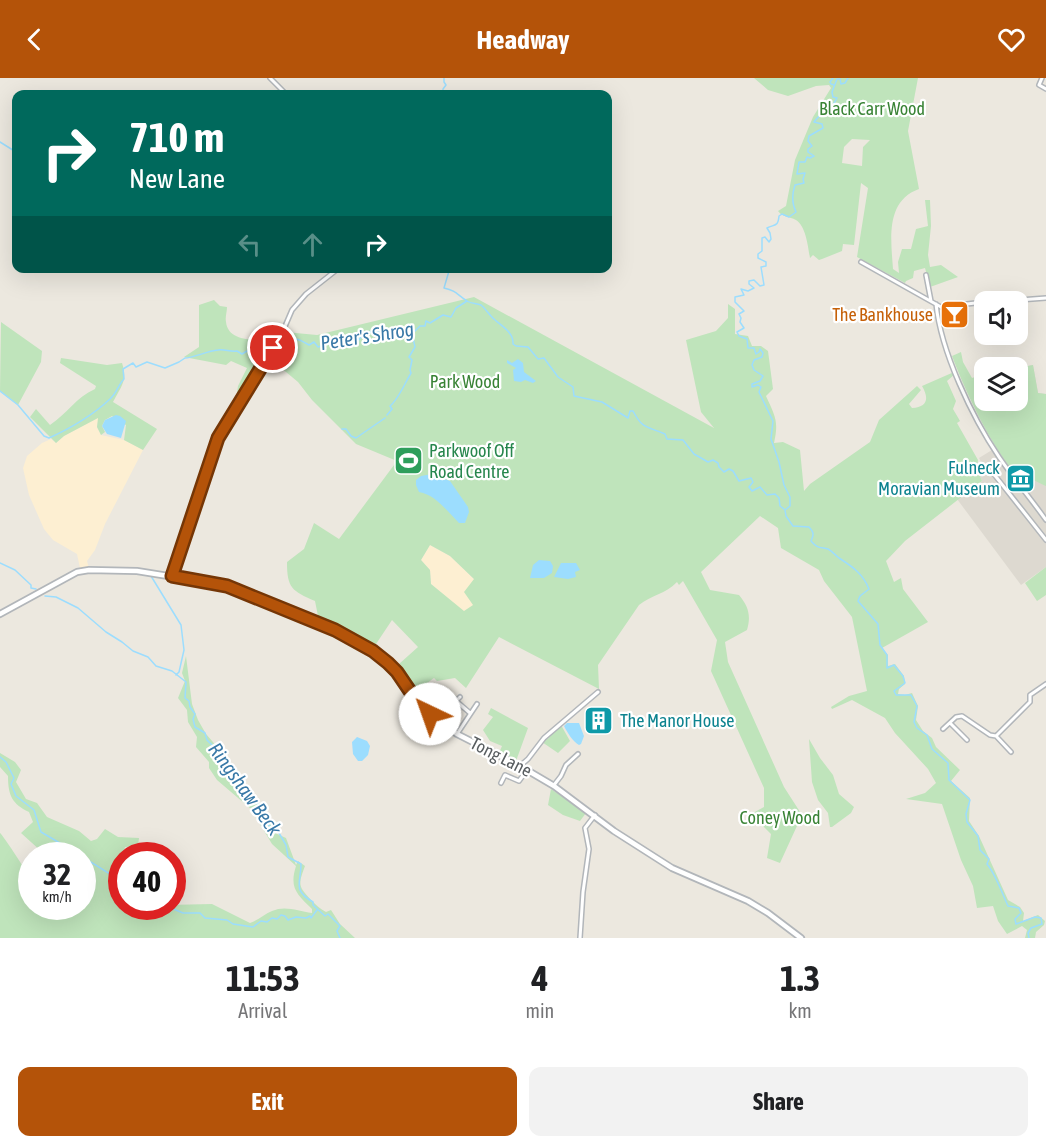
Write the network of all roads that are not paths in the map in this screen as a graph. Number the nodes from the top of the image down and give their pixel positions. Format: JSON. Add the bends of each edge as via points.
{"nodes":[{"id":1,"x":270,"y":78,"type":"edge"},
{"id":2,"x":1042,"y":78,"type":"edge"},
{"id":3,"x":1046,"y":89,"type":"edge"},
{"id":4,"x":282,"y":90,"type":"edge"},
{"id":5,"x":861,"y":262,"type":"dead end"},
{"id":6,"x":333,"y":273,"type":"edge"},
{"id":7,"x":926,"y":275,"type":"dead end"},
{"id":8,"x":1046,"y":298,"type":"edge"},
{"id":9,"x":1028,"y":299,"type":"edge"},
{"id":10,"x":931,"y":301,"type":"junction"},
{"id":11,"x":936,"y":304,"type":"junction"},
{"id":12,"x":974,"y":304,"type":"edge"},
{"id":13,"x":993,"y":472,"type":"dead end"},
{"id":14,"x":1046,"y":520,"type":"edge"},
{"id":15,"x":1046,"y":540,"type":"edge"},
{"id":16,"x":172,"y":576,"type":"junction"},
{"id":17,"x":0,"y":614,"type":"edge"},
{"id":18,"x":1046,"y":684,"type":"edge"},
{"id":19,"x":598,"y":692,"type":"dead end"},
{"id":20,"x":460,"y":698,"type":"dead end"},
{"id":21,"x":477,"y":704,"type":"dead end"},
{"id":22,"x":470,"y":712,"type":"junction"},
{"id":23,"x":950,"y":723,"type":"junction"},
{"id":24,"x":943,"y":729,"type":"dead end"},
{"id":25,"x":458,"y":734,"type":"junction"},
{"id":26,"x":996,"y":736,"type":"junction"},
{"id":27,"x":967,"y":740,"type":"dead end"},
{"id":28,"x":1011,"y":752,"type":"dead end"},
{"id":29,"x":578,"y":754,"type":"dead end"},
{"id":30,"x":520,"y":766,"type":"junction"},
{"id":31,"x":527,"y":770,"type":"junction"},
{"id":32,"x":501,"y":783,"type":"dead end"},
{"id":33,"x":554,"y":786,"type":"junction"},
{"id":34,"x":595,"y":815,"type":"junction"},
{"id":35,"x":580,"y":938,"type":"edge"},
{"id":36,"x":801,"y":938,"type":"edge"}],
"edges":[{"from":1,"to":4,"type":"street"},
{"from":2,"to":3,"type":"street","via":[[1040,85]]},
{"from":5,"to":10,"type":"street"},
{"from":6,"to":16,"type":"street","via":[[301,298],[288,315],[283,331],[218,438]]},
{"from":7,"to":10,"type":"street"},
{"from":8,"to":9,"type":"street"},
{"from":10,"to":11,"type":"street"},
{"from":11,"to":12,"type":"street","via":[[944,308]]},
{"from":11,"to":14,"type":"street","via":[[942,337],[977,418],[1000,458]]},
{"from":13,"to":15,"type":"street"},
{"from":16,"to":17,"type":"street","name":"Tong Lane","via":[[82,570]]},
{"from":16,"to":25,"type":"street","name":"Tong Lane","via":[[227,586],[335,630],[388,663],[427,711]]},
{"from":18,"to":26,"type":"street","via":[[1030,695],[1030,702]]},
{"from":19,"to":30,"type":"street","via":[[544,738]]},
{"from":20,"to":22,"type":"street","via":[[456,701]]},
{"from":21,"to":22,"type":"street"},
{"from":22,"to":25,"type":"street"},
{"from":23,"to":24,"type":"street"},
{"from":23,"to":26,"type":"street","via":[[962,716]]},
{"from":23,"to":27,"type":"street"},
{"from":25,"to":30,"type":"street","name":"Tong Lane"},
{"from":26,"to":28,"type":"street"},
{"from":29,"to":33,"type":"street"},
{"from":30,"to":31,"type":"street","name":"Tong Lane"},
{"from":31,"to":32,"type":"street","via":[[520,780],[505,775]]},
{"from":31,"to":33,"type":"street","name":"Tong Lane"},
{"from":33,"to":34,"type":"street","name":"Tong Lane"},
{"from":34,"to":35,"type":"street","via":[[585,828],[589,849]]},
{"from":34,"to":36,"type":"street","name":"Tong Lane","via":[[672,868],[748,901]]}]}
